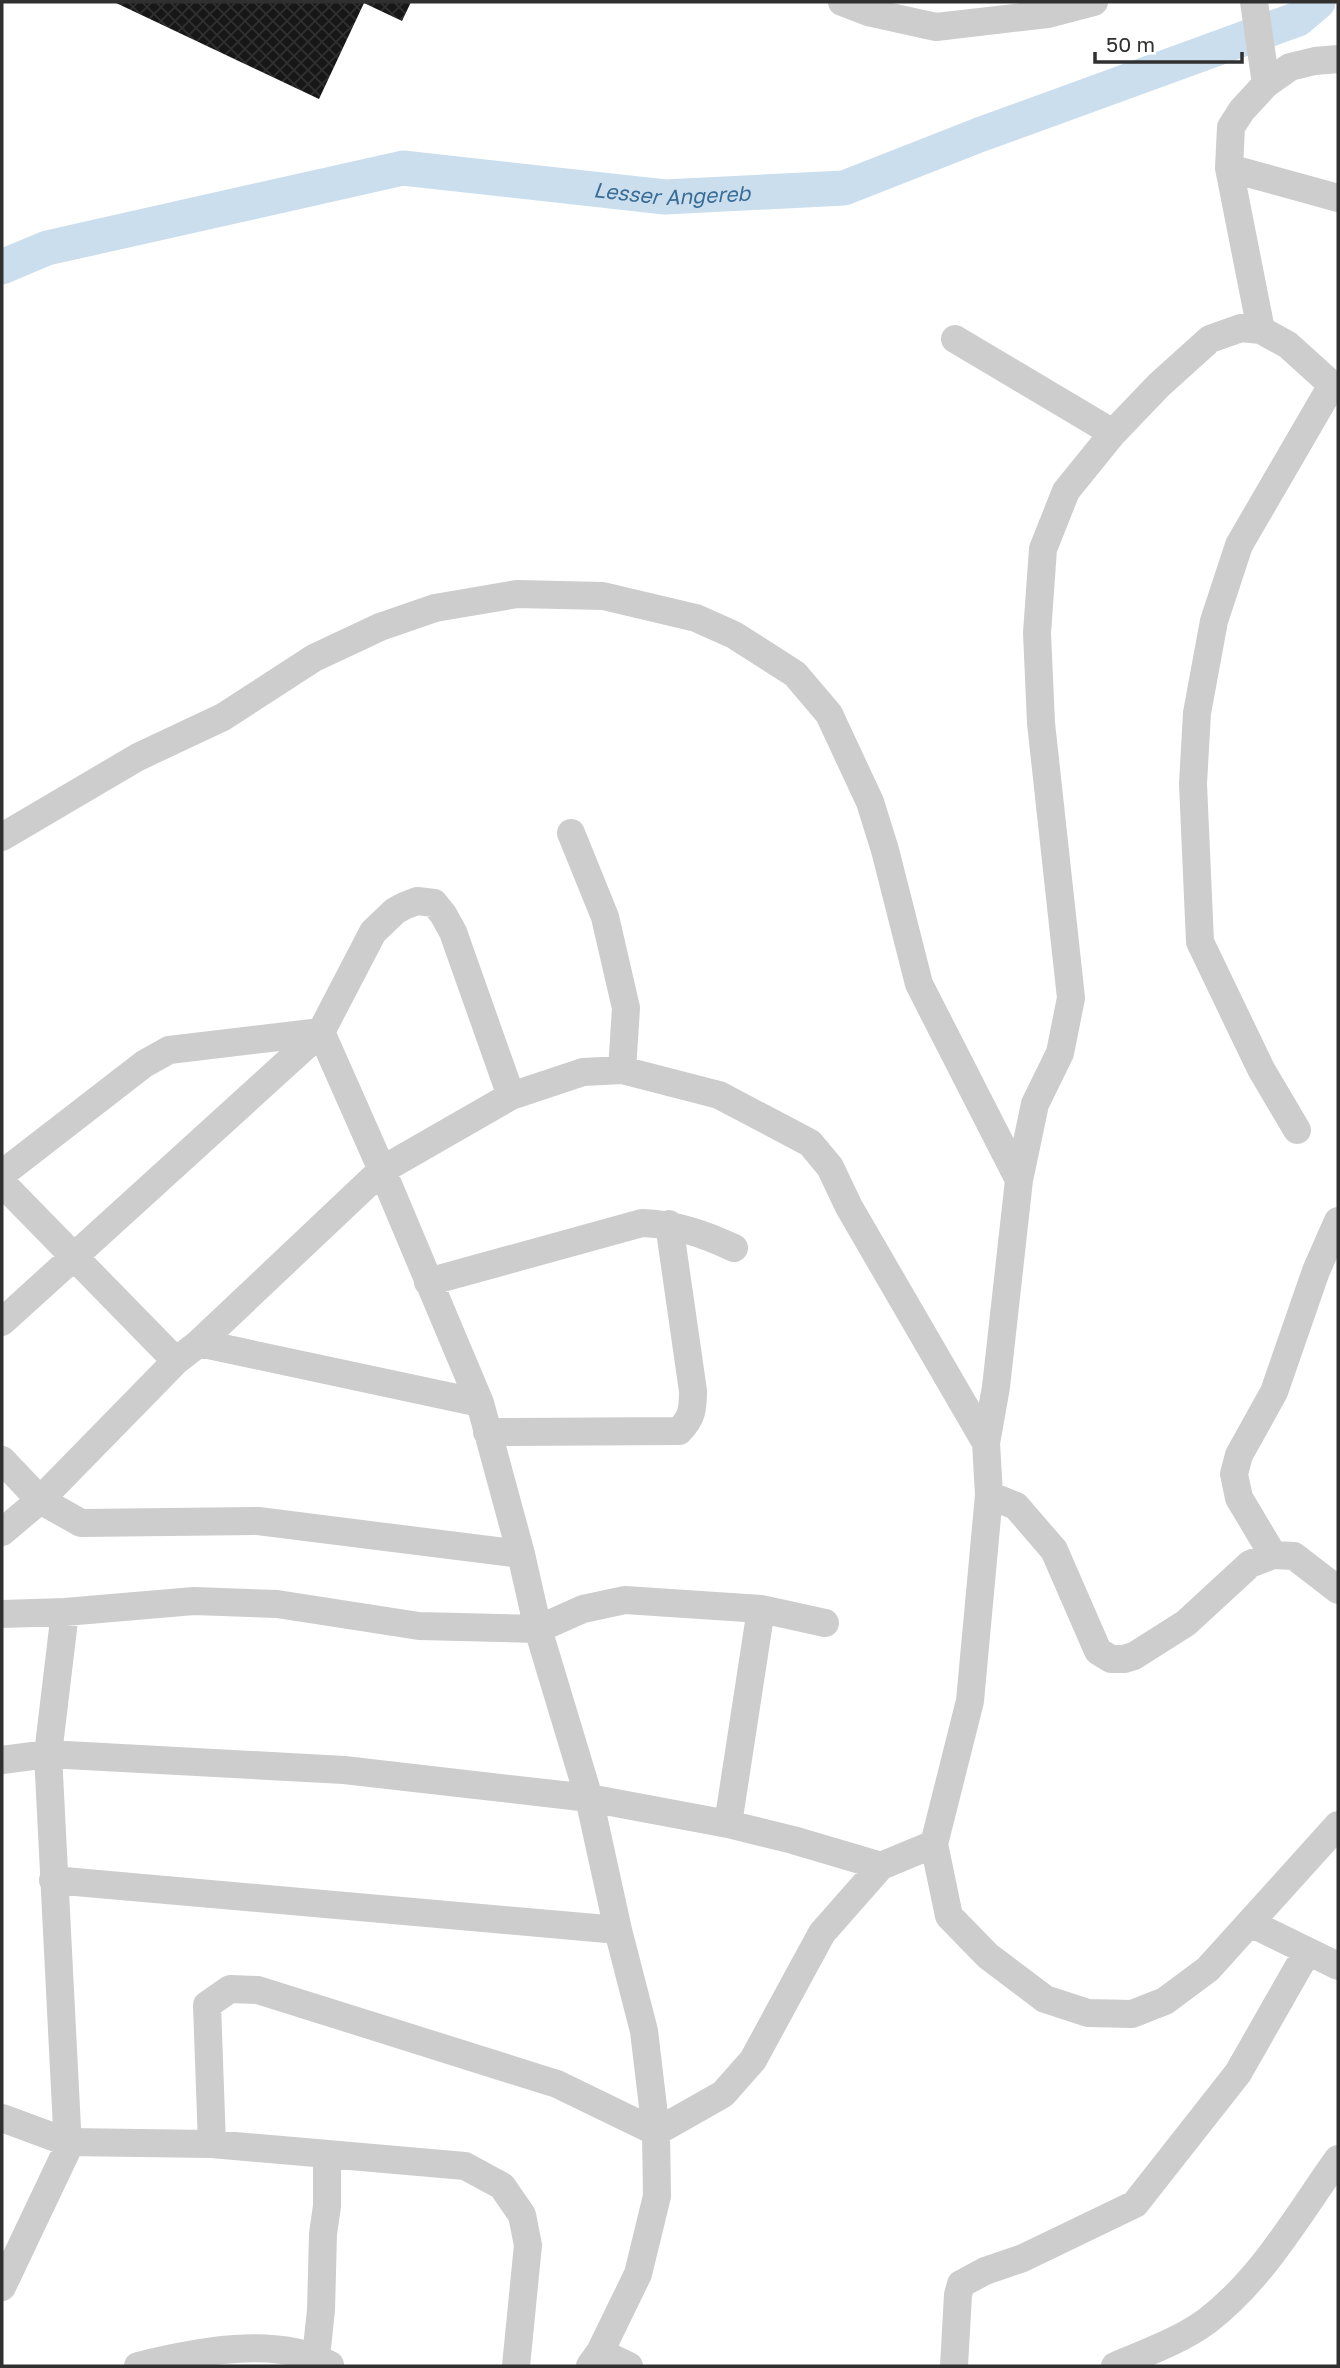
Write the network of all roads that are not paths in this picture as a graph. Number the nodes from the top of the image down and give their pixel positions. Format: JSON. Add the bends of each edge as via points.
{"nodes":[{"id":1,"x":842,"y":2,"type":"edge"},
{"id":2,"x":1094,"y":2,"type":"edge"},
{"id":3,"x":1254,"y":2,"type":"edge"},
{"id":4,"x":1338,"y":59,"type":"edge"},
{"id":5,"x":1266,"y":84,"type":"junction"},
{"id":6,"x":1228,"y":168,"type":"junction"},
{"id":7,"x":1338,"y":198,"type":"edge"},
{"id":8,"x":1261,"y":330,"type":"junction"},
{"id":9,"x":955,"y":338,"type":"dead end"},
{"id":10,"x":1335,"y":385,"type":"edge"},
{"id":11,"x":1113,"y":433,"type":"junction"},
{"id":12,"x":571,"y":832,"type":"dead end"},
{"id":13,"x":2,"y":837,"type":"edge"},
{"id":14,"x":321,"y":1032,"type":"junction"},
{"id":15,"x":622,"y":1070,"type":"junction"},
{"id":16,"x":511,"y":1096,"type":"junction"},
{"id":17,"x":1297,"y":1130,"type":"dead end"},
{"id":18,"x":382,"y":1170,"type":"junction"},
{"id":19,"x":2,"y":1174,"type":"edge"},
{"id":20,"x":1018,"y":1180,"type":"junction"},
{"id":21,"x":2,"y":1184,"type":"edge"},
{"id":22,"x":1338,"y":1221,"type":"edge"},
{"id":23,"x":669,"y":1224,"type":"junction"},
{"id":24,"x":734,"y":1248,"type":"dead end"},
{"id":25,"x":73,"y":1257,"type":"junction"},
{"id":26,"x":428,"y":1282,"type":"junction"},
{"id":27,"x":2,"y":1322,"type":"edge"},
{"id":28,"x":199,"y":1343,"type":"junction"},
{"id":29,"x":176,"y":1361,"type":"junction"},
{"id":30,"x":480,"y":1403,"type":"junction"},
{"id":31,"x":487,"y":1432,"type":"junction"},
{"id":32,"x":986,"y":1443,"type":"junction"},
{"id":33,"x":2,"y":1461,"type":"edge"},
{"id":34,"x":989,"y":1495,"type":"junction"},
{"id":35,"x":40,"y":1500,"type":"junction"},
{"id":36,"x":2,"y":1532,"type":"edge"},
{"id":37,"x":521,"y":1554,"type":"junction"},
{"id":38,"x":1273,"y":1555,"type":"junction"},
{"id":39,"x":1338,"y":1590,"type":"edge"},
{"id":40,"x":761,"y":1609,"type":"junction"},
{"id":41,"x":65,"y":1612,"type":"junction"},
{"id":42,"x":2,"y":1614,"type":"edge"},
{"id":43,"x":825,"y":1623,"type":"dead end"},
{"id":44,"x":538,"y":1629,"type":"junction"},
{"id":45,"x":48,"y":1754,"type":"junction"},
{"id":46,"x":2,"y":1760,"type":"edge"},
{"id":47,"x":589,"y":1798,"type":"junction"},
{"id":48,"x":728,"y":1824,"type":"junction"},
{"id":49,"x":1338,"y":1825,"type":"edge"},
{"id":50,"x":933,"y":1844,"type":"junction"},
{"id":51,"x":881,"y":1866,"type":"junction"},
{"id":52,"x":53,"y":1880,"type":"junction"},
{"id":53,"x":1250,"y":1923,"type":"junction"},
{"id":54,"x":618,"y":1930,"type":"junction"},
{"id":55,"x":1307,"y":1952,"type":"junction"},
{"id":56,"x":1338,"y":1966,"type":"edge"},
{"id":57,"x":2,"y":2118,"type":"edge"},
{"id":58,"x":656,"y":2132,"type":"junction"},
{"id":59,"x":67,"y":2142,"type":"junction"},
{"id":60,"x":212,"y":2144,"type":"junction"},
{"id":61,"x":327,"y":2154,"type":"junction"},
{"id":62,"x":1338,"y":2160,"type":"edge"},
{"id":63,"x":2,"y":2287,"type":"edge"},
{"id":64,"x":595,"y":2359,"type":"edge"},
{"id":65,"x":324,"y":2362,"type":"edge"},
{"id":66,"x":138,"y":2366,"type":"edge"},
{"id":67,"x":516,"y":2366,"type":"edge"},
{"id":68,"x":629,"y":2366,"type":"edge"},
{"id":69,"x":954,"y":2366,"type":"edge"},
{"id":70,"x":1115,"y":2366,"type":"edge"}],
"edges":[{"from":1,"to":2,"type":"street","via":[[936,27],[1048,14]]},
{"from":3,"to":5,"type":"street"},
{"from":4,"to":5,"type":"street","via":[[1290,67]]},
{"from":5,"to":6,"type":"street","via":[[1231,127]]},
{"from":6,"to":7,"type":"street"},
{"from":6,"to":8,"type":"street"},
{"from":8,"to":10,"type":"street","via":[[1288,345]]},
{"from":8,"to":11,"type":"street","via":[[1241,328],[1210,339]]},
{"from":9,"to":11,"type":"street"},
{"from":10,"to":17,"type":"street","via":[[1239,545],[1214,621],[1197,713],[1194,844],[1200,942],[1261,1069]]},
{"from":11,"to":20,"type":"street","via":[[1066,491],[1044,549],[1037,633],[1041,723],[1071,998],[1060,1054],[1035,1104]]},
{"from":12,"to":15,"type":"street","via":[[605,917],[626,1008]]},
{"from":13,"to":20,"type":"street","via":[[138,757],[223,717],[314,658],[380,626],[435,608],[517,594],[603,596],[696,618],[734,635],[795,674],[829,714],[870,802],[886,850],[919,984]]},
{"from":14,"to":16,"type":"street","via":[[373,932],[404,905],[434,903],[453,932]]},
{"from":14,"to":18,"type":"street"},
{"from":14,"to":19,"type":"street","via":[[169,1049]]},
{"from":14,"to":25,"type":"street"},
{"from":15,"to":16,"type":"street","via":[[583,1072]]},
{"from":15,"to":32,"type":"street","via":[[719,1096],[810,1143],[830,1167]]},
{"from":16,"to":18,"type":"street"},
{"from":18,"to":26,"type":"street"},
{"from":18,"to":28,"type":"street"},
{"from":20,"to":32,"type":"street"},
{"from":21,"to":25,"type":"street"},
{"from":22,"to":38,"type":"street","via":[[1274,1392],[1239,1455],[1234,1474],[1239,1498]]},
{"from":23,"to":24,"type":"street"},
{"from":23,"to":26,"type":"street","via":[[642,1223]]},
{"from":23,"to":31,"type":"street","via":[[693,1391],[690,1420],[679,1432]]},
{"from":25,"to":27,"type":"street"},
{"from":25,"to":29,"type":"street"},
{"from":26,"to":30,"type":"street"},
{"from":28,"to":29,"type":"street"},
{"from":28,"to":30,"type":"street"},
{"from":29,"to":35,"type":"street"},
{"from":30,"to":31,"type":"street"},
{"from":31,"to":37,"type":"street"},
{"from":32,"to":34,"type":"street"},
{"from":33,"to":35,"type":"street"},
{"from":34,"to":38,"type":"street","via":[[1016,1506],[1054,1550],[1098,1651],[1111,1659],[1134,1656],[1186,1623],[1250,1564]]},
{"from":34,"to":50,"type":"street","via":[[970,1701]]},
{"from":35,"to":36,"type":"street"},
{"from":35,"to":37,"type":"street","via":[[80,1523],[258,1521]]},
{"from":37,"to":44,"type":"street"},
{"from":38,"to":39,"type":"street","via":[[1294,1556]]},
{"from":40,"to":43,"type":"street"},
{"from":40,"to":44,"type":"street","via":[[625,1600],[583,1609]]},
{"from":40,"to":48,"type":"street"},
{"from":41,"to":42,"type":"street"},
{"from":41,"to":44,"type":"street","via":[[222,1602],[276,1604],[419,1626]]},
{"from":41,"to":45,"type":"street"},
{"from":44,"to":47,"type":"street"},
{"from":45,"to":46,"type":"street"},
{"from":45,"to":47,"type":"street","via":[[344,1770]]},
{"from":45,"to":52,"type":"street"},
{"from":47,"to":48,"type":"street"},
{"from":47,"to":54,"type":"street"},
{"from":48,"to":51,"type":"street"},
{"from":49,"to":53,"type":"street"},
{"from":50,"to":51,"type":"street"},
{"from":50,"to":53,"type":"street","via":[[949,1916],[988,1956],[1045,1999],[1088,2013],[1132,2014],[1165,2000],[1208,1969]]},
{"from":51,"to":58,"type":"street","via":[[822,1933],[752,2060],[723,2094]]},
{"from":52,"to":54,"type":"street"},
{"from":52,"to":59,"type":"street"},
{"from":53,"to":55,"type":"street"},
{"from":54,"to":58,"type":"street","via":[[644,2031]]},
{"from":55,"to":56,"type":"street"},
{"from":55,"to":69,"type":"street","via":[[1238,2073],[1135,2204],[961,2284]]},
{"from":57,"to":59,"type":"street"},
{"from":58,"to":60,"type":"street","via":[[557,2084],[258,1990],[230,1989],[207,2005]]},
{"from":58,"to":64,"type":"street","via":[[657,2196],[638,2274]]},
{"from":59,"to":60,"type":"street"},
{"from":59,"to":63,"type":"street"},
{"from":60,"to":61,"type":"street"},
{"from":61,"to":65,"type":"street","via":[[321,2310]]},
{"from":61,"to":67,"type":"street","via":[[465,2166],[502,2186],[522,2215],[528,2245]]},
{"from":62,"to":70,"type":"street","via":[[1255,2276],[1206,2322]]},
{"from":64,"to":68,"type":"street"},
{"from":65,"to":66,"type":"street","via":[[298,2352],[253,2348],[178,2356]]}]}
